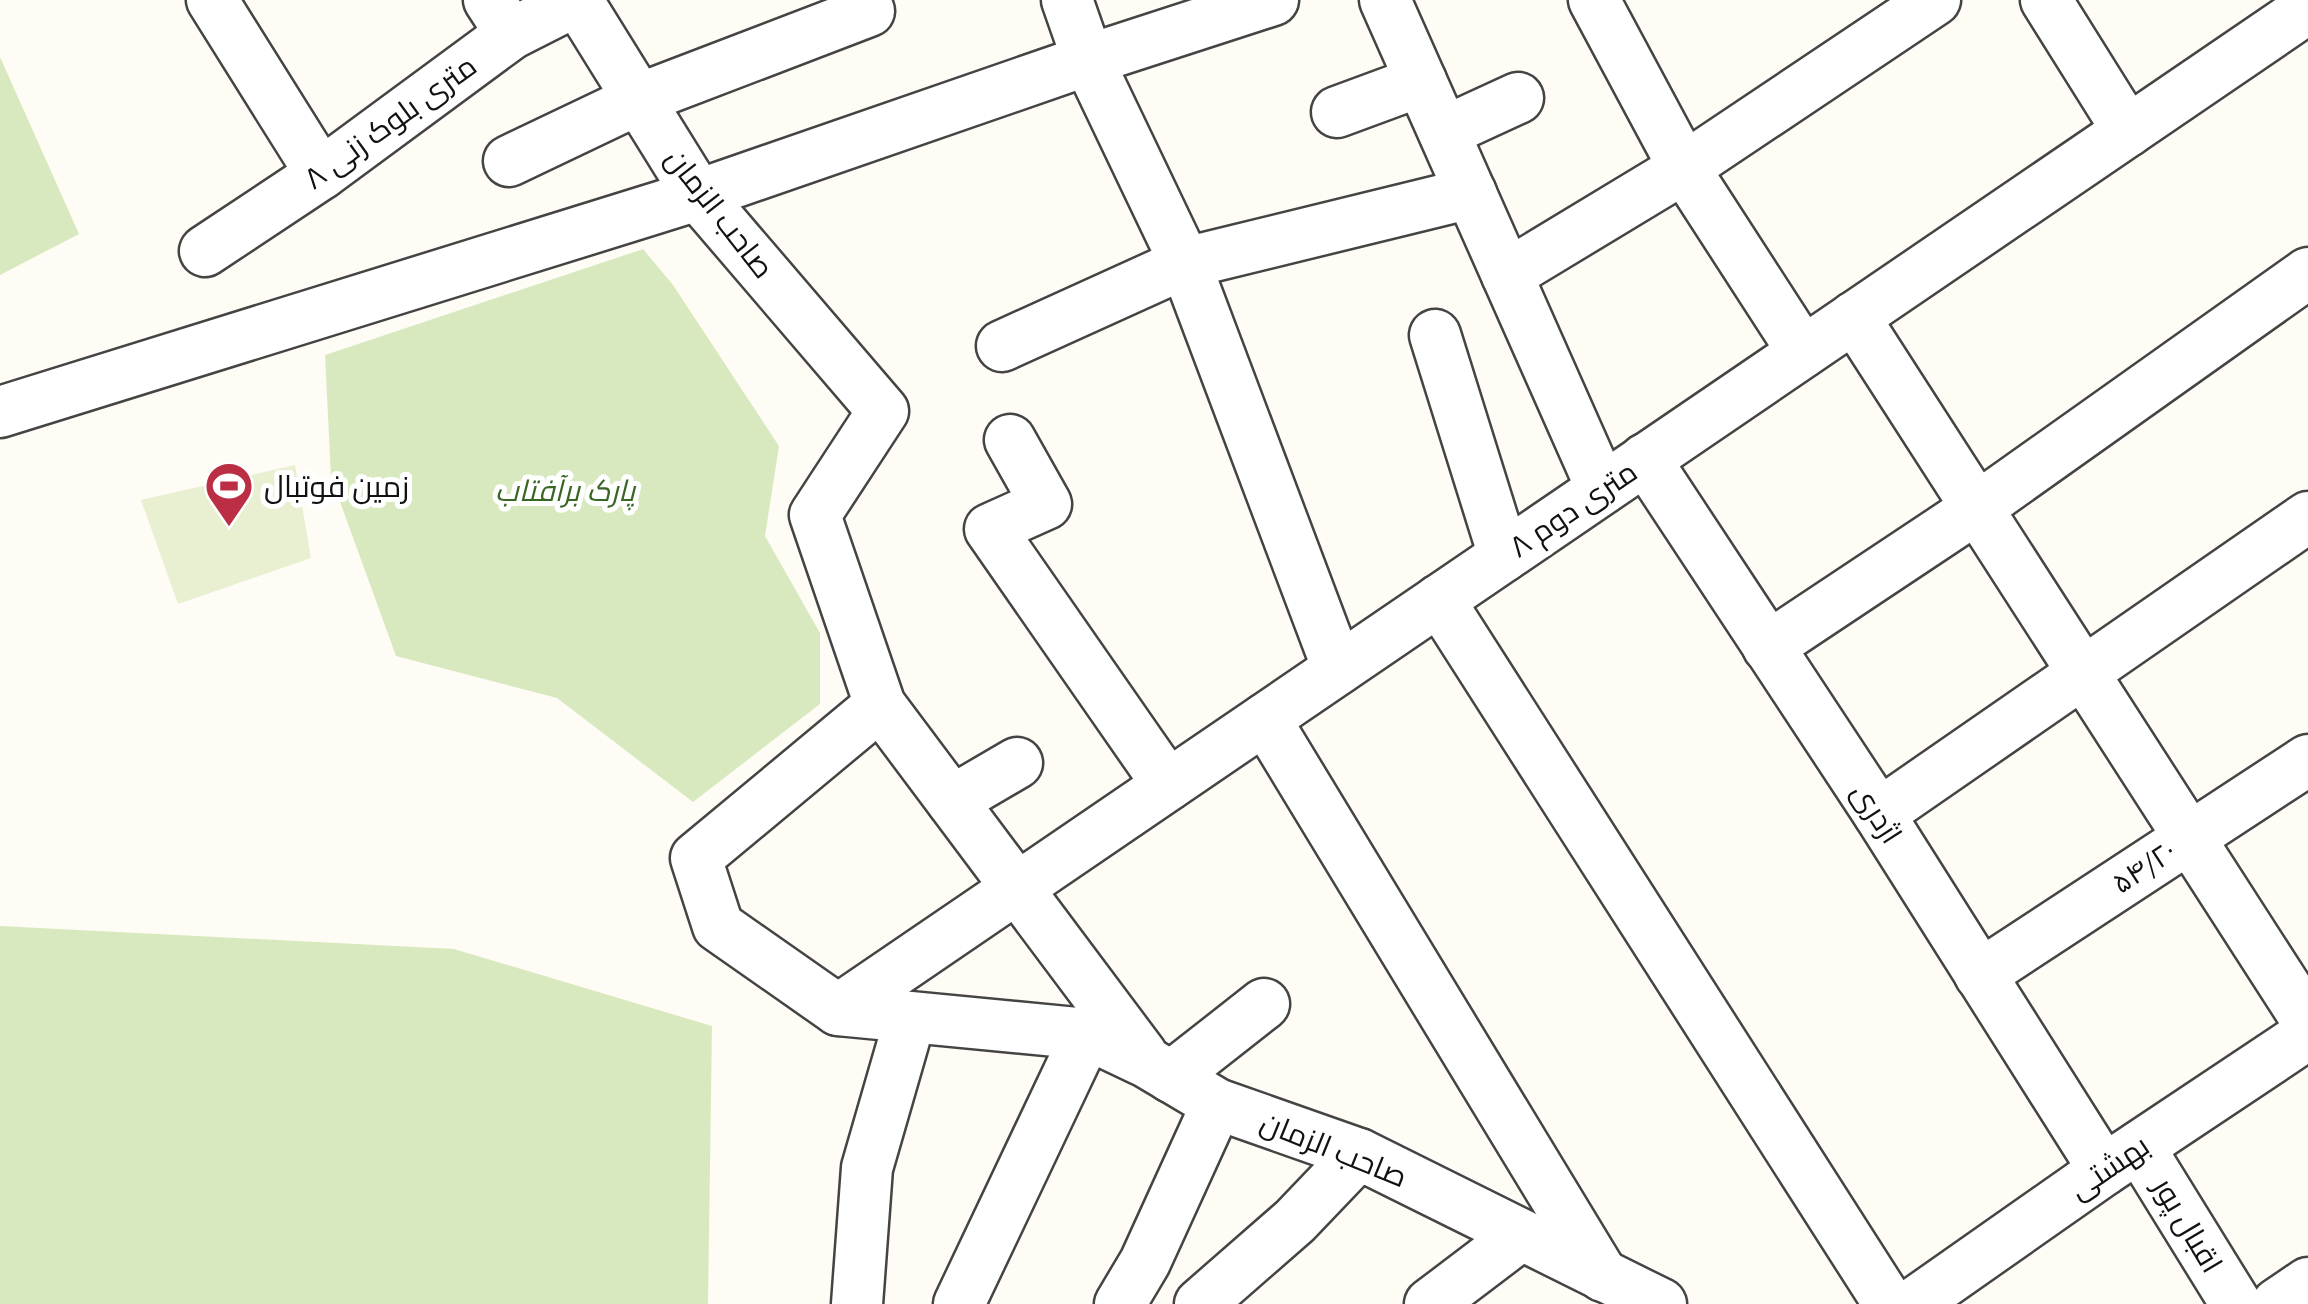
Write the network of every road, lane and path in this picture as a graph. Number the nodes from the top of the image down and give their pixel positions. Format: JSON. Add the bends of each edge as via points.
{"nodes":[{"id":1,"x":212,"y":0,"type":"edge"},
{"id":2,"x":578,"y":0,"type":"edge"},
{"id":3,"x":1067,"y":0,"type":"edge"},
{"id":4,"x":1273,"y":0,"type":"edge"},
{"id":5,"x":1594,"y":0,"type":"edge"},
{"id":6,"x":1935,"y":0,"type":"edge"},
{"id":7,"x":2046,"y":0,"type":"edge"},
{"id":8,"x":1399,"y":5,"type":"edge"},
{"id":9,"x":1223,"y":8,"type":"edge"},
{"id":10,"x":2308,"y":8,"type":"edge"},
{"id":11,"x":870,"y":11,"type":"dead end"},
{"id":12,"x":500,"y":17,"type":"edge"},
{"id":13,"x":1088,"y":60,"type":"junction"},
{"id":14,"x":1421,"y":81,"type":"junction"},
{"id":15,"x":1518,"y":98,"type":"dead end"},
{"id":16,"x":639,"y":100,"type":"junction"},
{"id":17,"x":1337,"y":112,"type":"dead end"},
{"id":18,"x":2128,"y":130,"type":"junction"},
{"id":19,"x":1444,"y":132,"type":"junction"},
{"id":20,"x":509,"y":162,"type":"dead end"},
{"id":21,"x":1684,"y":168,"type":"junction"},
{"id":22,"x":320,"y":174,"type":"junction"},
{"id":23,"x":1471,"y":193,"type":"junction"},
{"id":24,"x":698,"y":195,"type":"junction"},
{"id":25,"x":205,"y":251,"type":"dead end"},
{"id":26,"x":1185,"y":262,"type":"junction"},
{"id":27,"x":2308,"y":272,"type":"edge"},
{"id":28,"x":1507,"y":275,"type":"junction"},
{"id":29,"x":1854,"y":317,"type":"junction"},
{"id":30,"x":1435,"y":334,"type":"dead end"},
{"id":31,"x":1002,"y":346,"type":"dead end"},
{"id":32,"x":1803,"y":352,"type":"junction"},
{"id":33,"x":0,"y":412,"type":"edge"},
{"id":34,"x":1010,"y":440,"type":"dead end"},
{"id":35,"x":1646,"y":459,"type":"junction"},
{"id":36,"x":1602,"y":489,"type":"junction"},
{"id":37,"x":1977,"y":508,"type":"junction"},
{"id":38,"x":2308,"y":517,"type":"edge"},
{"id":39,"x":1504,"y":556,"type":"junction"},
{"id":40,"x":1439,"y":600,"type":"junction"},
{"id":41,"x":1768,"y":647,"type":"junction"},
{"id":42,"x":1338,"y":669,"type":"junction"},
{"id":43,"x":2084,"y":672,"type":"junction"},
{"id":44,"x":880,"y":705,"type":"junction"},
{"id":45,"x":1265,"y":719,"type":"junction"},
{"id":46,"x":2308,"y":760,"type":"edge"},
{"id":47,"x":1017,"y":763,"type":"dead end"},
{"id":48,"x":1168,"y":785,"type":"junction"},
{"id":49,"x":952,"y":801,"type":"junction"},
{"id":50,"x":1878,"y":814,"type":"junction"},
{"id":51,"x":2189,"y":837,"type":"junction"},
{"id":52,"x":1016,"y":888,"type":"junction"},
{"id":53,"x":1980,"y":975,"type":"junction"},
{"id":54,"x":1264,"y":1004,"type":"dead end"},
{"id":55,"x":838,"y":1010,"type":"junction"},
{"id":56,"x":910,"y":1019,"type":"junction"},
{"id":57,"x":2308,"y":1022,"type":"edge"},
{"id":58,"x":1087,"y":1034,"type":"junction"},
{"id":59,"x":2308,"y":1034,"type":"edge"},
{"id":60,"x":1160,"y":1070,"type":"junction"},
{"id":61,"x":1217,"y":1104,"type":"junction"},
{"id":62,"x":1359,"y":1154,"type":"junction"},
{"id":63,"x":2122,"y":1158,"type":"junction"},
{"id":64,"x":1521,"y":1234,"type":"junction"},
{"id":65,"x":1603,"y":1276,"type":"junction"},
{"id":66,"x":2308,"y":1283,"type":"edge"},
{"id":67,"x":1911,"y":1303,"type":"edge"},
{"id":68,"x":857,"y":1304,"type":"edge"},
{"id":69,"x":959,"y":1304,"type":"edge"},
{"id":70,"x":1120,"y":1304,"type":"edge"},
{"id":71,"x":1200,"y":1304,"type":"edge"},
{"id":72,"x":1430,"y":1304,"type":"edge"},
{"id":73,"x":1661,"y":1304,"type":"edge"},
{"id":74,"x":2236,"y":1304,"type":"edge"},
{"id":75,"x":2277,"y":1304,"type":"edge"}],
"edges":[{"from":1,"to":22,"type":"street"},
{"from":2,"to":12,"type":"street","name":"۸ متری بلوک زنی"},
{"from":2,"to":16,"type":"street","name":"صاحب الزمان"},
{"from":3,"to":13,"type":"street"},
{"from":4,"to":9,"type":"street"},
{"from":5,"to":21,"type":"street"},
{"from":6,"to":21,"type":"street"},
{"from":7,"to":18,"type":"street"},
{"from":8,"to":14,"type":"street"},
{"from":9,"to":13,"type":"street"},
{"from":10,"to":18,"type":"street","name":"۸ متری دوم"},
{"from":11,"to":16,"type":"street"},
{"from":12,"to":22,"type":"street","name":"۸ متری بلوک زنی"},
{"from":13,"to":24,"type":"street"},
{"from":13,"to":26,"type":"street"},
{"from":14,"to":17,"type":"street"},
{"from":14,"to":19,"type":"street"},
{"from":15,"to":19,"type":"street"},
{"from":16,"to":20,"type":"street"},
{"from":16,"to":24,"type":"street","name":"صاحب الزمان"},
{"from":18,"to":29,"type":"street","name":"۸ متری دوم"},
{"from":19,"to":23,"type":"street"},
{"from":21,"to":28,"type":"street"},
{"from":21,"to":32,"type":"street"},
{"from":22,"to":25,"type":"street","name":"۸ متری بلوک زنی"},
{"from":23,"to":26,"type":"street"},
{"from":23,"to":28,"type":"street"},
{"from":24,"to":33,"type":"street"},
{"from":24,"to":44,"type":"street","name":"صاحب الزمان","via":[[883,411],[815,516]]},
{"from":26,"to":31,"type":"street"},
{"from":26,"to":42,"type":"street"},
{"from":27,"to":37,"type":"street"},
{"from":28,"to":36,"type":"street"},
{"from":29,"to":32,"type":"street","name":"۸ متری دوم"},
{"from":29,"to":37,"type":"street"},
{"from":30,"to":39,"type":"street"},
{"from":32,"to":35,"type":"street","name":"۸ متری دوم"},
{"from":34,"to":48,"type":"street","via":[[1046,504],[990,529]]},
{"from":35,"to":36,"type":"street","name":"۸ متری دوم"},
{"from":35,"to":41,"type":"street","name":"اژدری"},
{"from":36,"to":39,"type":"street","name":"۸ متری دوم"},
{"from":37,"to":41,"type":"street"},
{"from":37,"to":43,"type":"street"},
{"from":38,"to":43,"type":"street"},
{"from":39,"to":40,"type":"street","name":"۸ متری دوم"},
{"from":40,"to":42,"type":"street","name":"۸ متری دوم"},
{"from":40,"to":67,"type":"street"},
{"from":41,"to":50,"type":"street","name":"اژدری"},
{"from":42,"to":45,"type":"street","name":"۸ متری دوم"},
{"from":43,"to":50,"type":"street"},
{"from":43,"to":51,"type":"street"},
{"from":44,"to":49,"type":"street"},
{"from":44,"to":55,"type":"street","via":[[696,858],[718,926]]},
{"from":45,"to":48,"type":"street","name":"۸ متری دوم"},
{"from":45,"to":65,"type":"street"},
{"from":46,"to":51,"type":"street","name":"۵۴/۲۰"},
{"from":47,"to":49,"type":"street"},
{"from":48,"to":52,"type":"street","name":"۸ متری دوم"},
{"from":49,"to":52,"type":"street"},
{"from":50,"to":53,"type":"street","name":"اژدری"},
{"from":51,"to":53,"type":"street","name":"۵۴/۲۰"},
{"from":51,"to":57,"type":"street"},
{"from":52,"to":55,"type":"street","name":"۸ متری دوم"},
{"from":52,"to":60,"type":"street"},
{"from":53,"to":63,"type":"street","name":"اژدری"},
{"from":54,"to":60,"type":"street"},
{"from":55,"to":56,"type":"street"},
{"from":56,"to":58,"type":"street"},
{"from":56,"to":68,"type":"street","via":[[866,1168]]},
{"from":58,"to":60,"type":"street"},
{"from":58,"to":69,"type":"street"},
{"from":59,"to":63,"type":"street","name":"بهشتی"},
{"from":60,"to":61,"type":"street","name":"صاحب الزمان"},
{"from":61,"to":62,"type":"street","name":"صاحب الزمان"},
{"from":61,"to":70,"type":"street"},
{"from":62,"to":64,"type":"street","name":"صاحب الزمان"},
{"from":62,"to":71,"type":"street"},
{"from":63,"to":67,"type":"street","name":"بهشتی"},
{"from":63,"to":74,"type":"street","name":"اقبال پور"},
{"from":64,"to":65,"type":"street","name":"صاحب الزمان"},
{"from":64,"to":72,"type":"street"},
{"from":65,"to":73,"type":"street"},
{"from":66,"to":75,"type":"street"}]}
